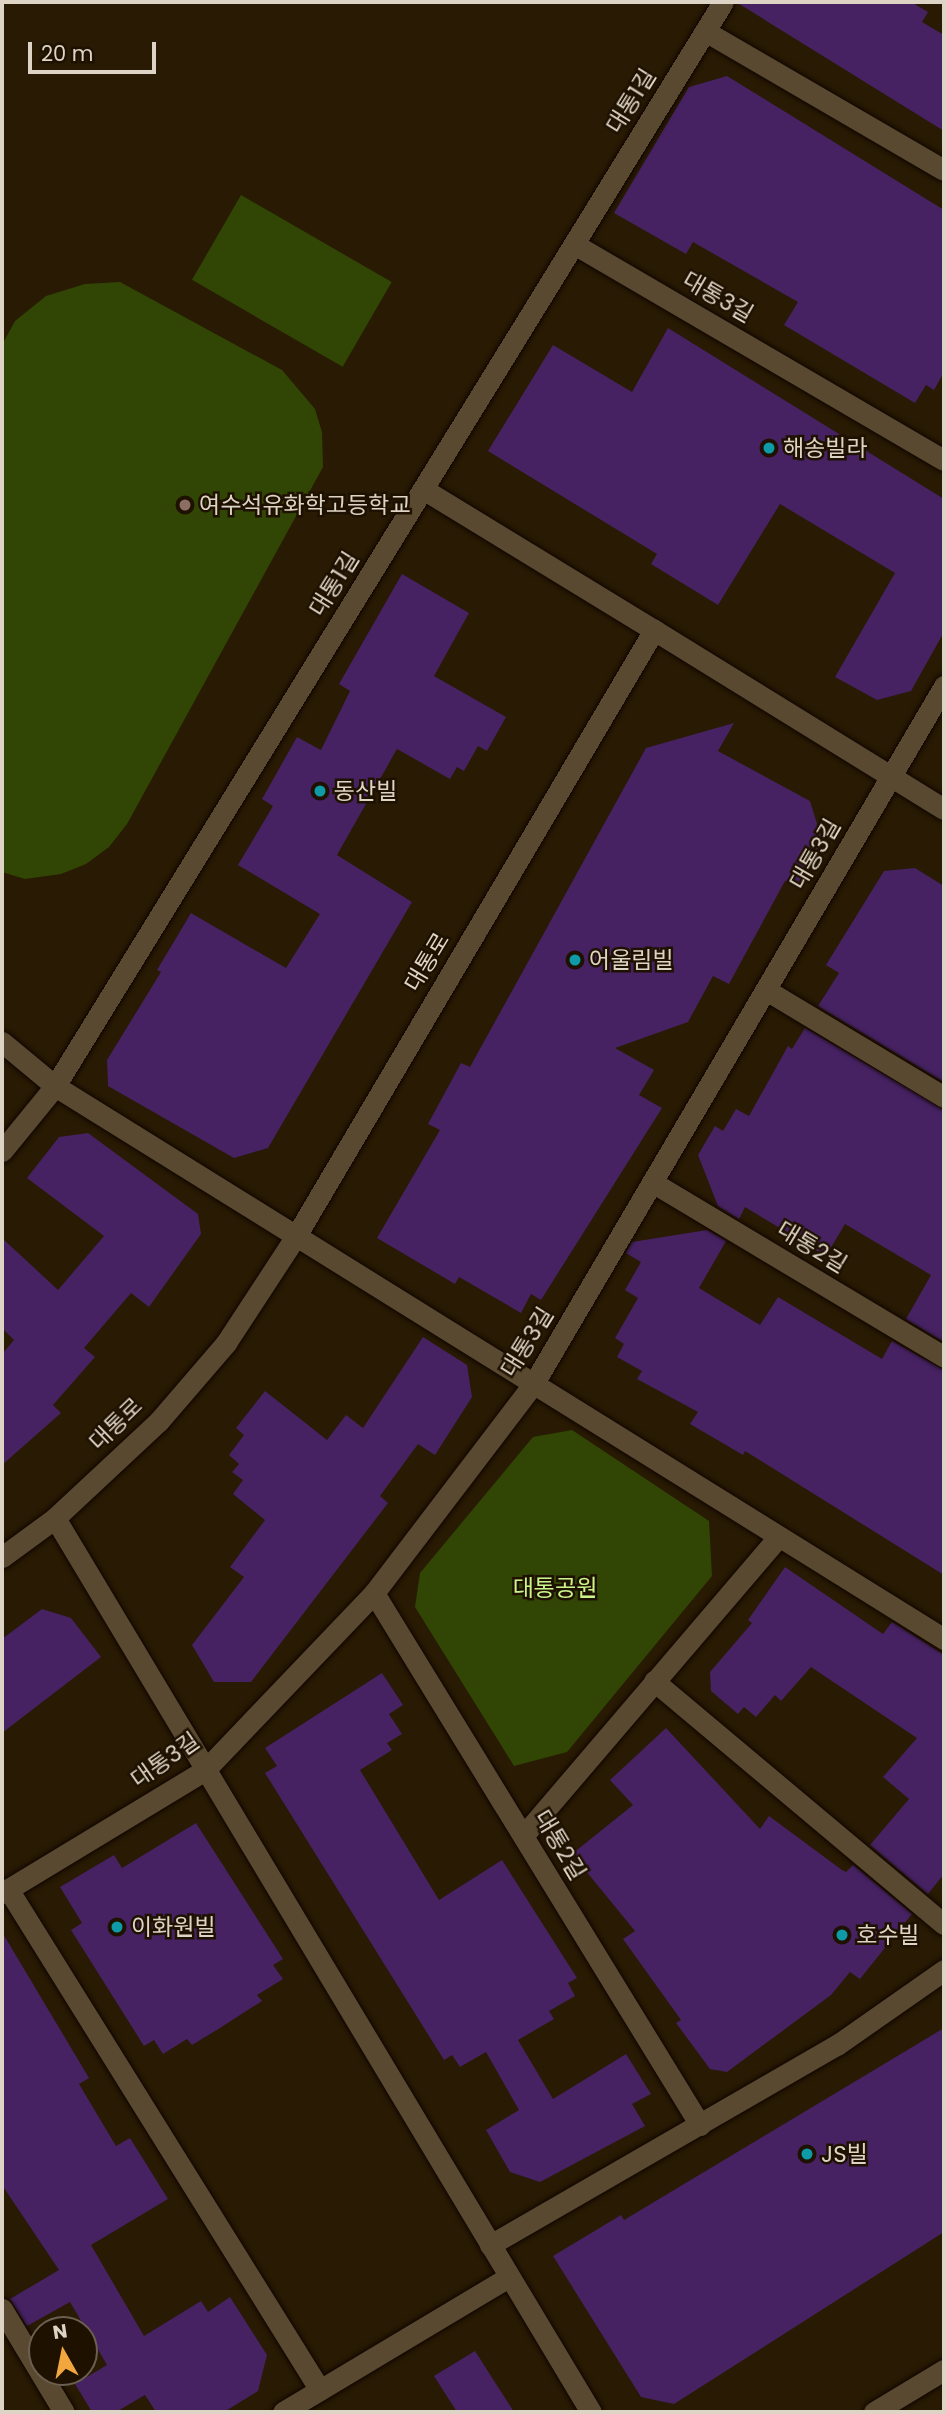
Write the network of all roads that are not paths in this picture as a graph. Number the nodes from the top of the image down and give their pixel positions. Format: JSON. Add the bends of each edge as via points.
{"nodes":[{"id":1,"x":723,"y":2,"type":"edge"},
{"id":2,"x":705,"y":31,"type":"junction"},
{"id":3,"x":944,"y":170,"type":"edge"},
{"id":4,"x":574,"y":244,"type":"junction"},
{"id":5,"x":944,"y":460,"type":"edge"},
{"id":6,"x":423,"y":489,"type":"junction"},
{"id":7,"x":654,"y":630,"type":"junction"},
{"id":8,"x":944,"y":686,"type":"edge"},
{"id":9,"x":891,"y":777,"type":"junction"},
{"id":10,"x":944,"y":808,"type":"edge"},
{"id":11,"x":766,"y":990,"type":"junction"},
{"id":12,"x":2,"y":1042,"type":"edge"},
{"id":13,"x":55,"y":1086,"type":"junction"},
{"id":14,"x":944,"y":1097,"type":"edge"},
{"id":15,"x":2,"y":1151,"type":"edge"},
{"id":16,"x":652,"y":1182,"type":"junction"},
{"id":17,"x":296,"y":1236,"type":"junction"},
{"id":18,"x":944,"y":1357,"type":"edge"},
{"id":19,"x":534,"y":1384,"type":"junction"},
{"id":20,"x":55,"y":1518,"type":"junction"},
{"id":21,"x":779,"y":1536,"type":"junction"},
{"id":22,"x":2,"y":1557,"type":"edge"},
{"id":23,"x":374,"y":1592,"type":"junction"},
{"id":24,"x":944,"y":1639,"type":"edge"},
{"id":25,"x":654,"y":1681,"type":"junction"},
{"id":26,"x":205,"y":1770,"type":"junction"},
{"id":27,"x":523,"y":1836,"type":"junction"},
{"id":28,"x":5,"y":1891,"type":"edge"},
{"id":29,"x":944,"y":1924,"type":"edge"},
{"id":30,"x":944,"y":1970,"type":"edge"},
{"id":31,"x":700,"y":2125,"type":"junction"},
{"id":32,"x":491,"y":2245,"type":"junction"},
{"id":33,"x":509,"y":2277,"type":"junction"},
{"id":34,"x":2,"y":2309,"type":"edge"},
{"id":35,"x":944,"y":2370,"type":"edge"},
{"id":36,"x":320,"y":2390,"type":"junction"},
{"id":37,"x":64,"y":2412,"type":"edge"},
{"id":38,"x":283,"y":2412,"type":"edge"},
{"id":39,"x":591,"y":2412,"type":"edge"},
{"id":40,"x":874,"y":2412,"type":"edge"}],
"edges":[{"from":1,"to":2,"type":"street","name":"대통1길"},
{"from":2,"to":3,"type":"street"},
{"from":2,"to":4,"type":"street","name":"대통1길"},
{"from":4,"to":5,"type":"street","name":"대통3길"},
{"from":4,"to":6,"type":"street","name":"대통1길"},
{"from":6,"to":7,"type":"street"},
{"from":6,"to":13,"type":"street","name":"대통1길"},
{"from":7,"to":9,"type":"street"},
{"from":7,"to":17,"type":"street","name":"대통로"},
{"from":8,"to":9,"type":"street","name":"대통3길"},
{"from":9,"to":10,"type":"street"},
{"from":9,"to":11,"type":"street","name":"대통3길"},
{"from":11,"to":14,"type":"street"},
{"from":11,"to":16,"type":"street","name":"대통3길"},
{"from":12,"to":13,"type":"street"},
{"from":13,"to":15,"type":"street","name":"대통1길"},
{"from":13,"to":17,"type":"street"},
{"from":16,"to":18,"type":"street","name":"대통2길"},
{"from":16,"to":19,"type":"street","name":"대통3길"},
{"from":17,"to":19,"type":"street"},
{"from":17,"to":20,"type":"street","name":"대통로","via":[[226,1343],[194,1382]]},
{"from":19,"to":21,"type":"street"},
{"from":19,"to":23,"type":"street","name":"대통3길"},
{"from":20,"to":22,"type":"street","name":"대통로"},
{"from":20,"to":26,"type":"street"},
{"from":21,"to":24,"type":"street"},
{"from":21,"to":25,"type":"street"},
{"from":23,"to":26,"type":"street","name":"대통3길"},
{"from":23,"to":27,"type":"street","name":"대통2길"},
{"from":25,"to":27,"type":"street"},
{"from":25,"to":29,"type":"street"},
{"from":26,"to":28,"type":"street","name":"대통3길"},
{"from":26,"to":32,"type":"street"},
{"from":27,"to":31,"type":"street","name":"대통2길"},
{"from":28,"to":36,"type":"street"},
{"from":30,"to":31,"type":"street","via":[[837,2045]]},
{"from":31,"to":32,"type":"street"},
{"from":32,"to":33,"type":"street"},
{"from":33,"to":36,"type":"street"},
{"from":33,"to":39,"type":"street"},
{"from":34,"to":37,"type":"street"},
{"from":35,"to":40,"type":"street"},
{"from":36,"to":38,"type":"street"}]}
